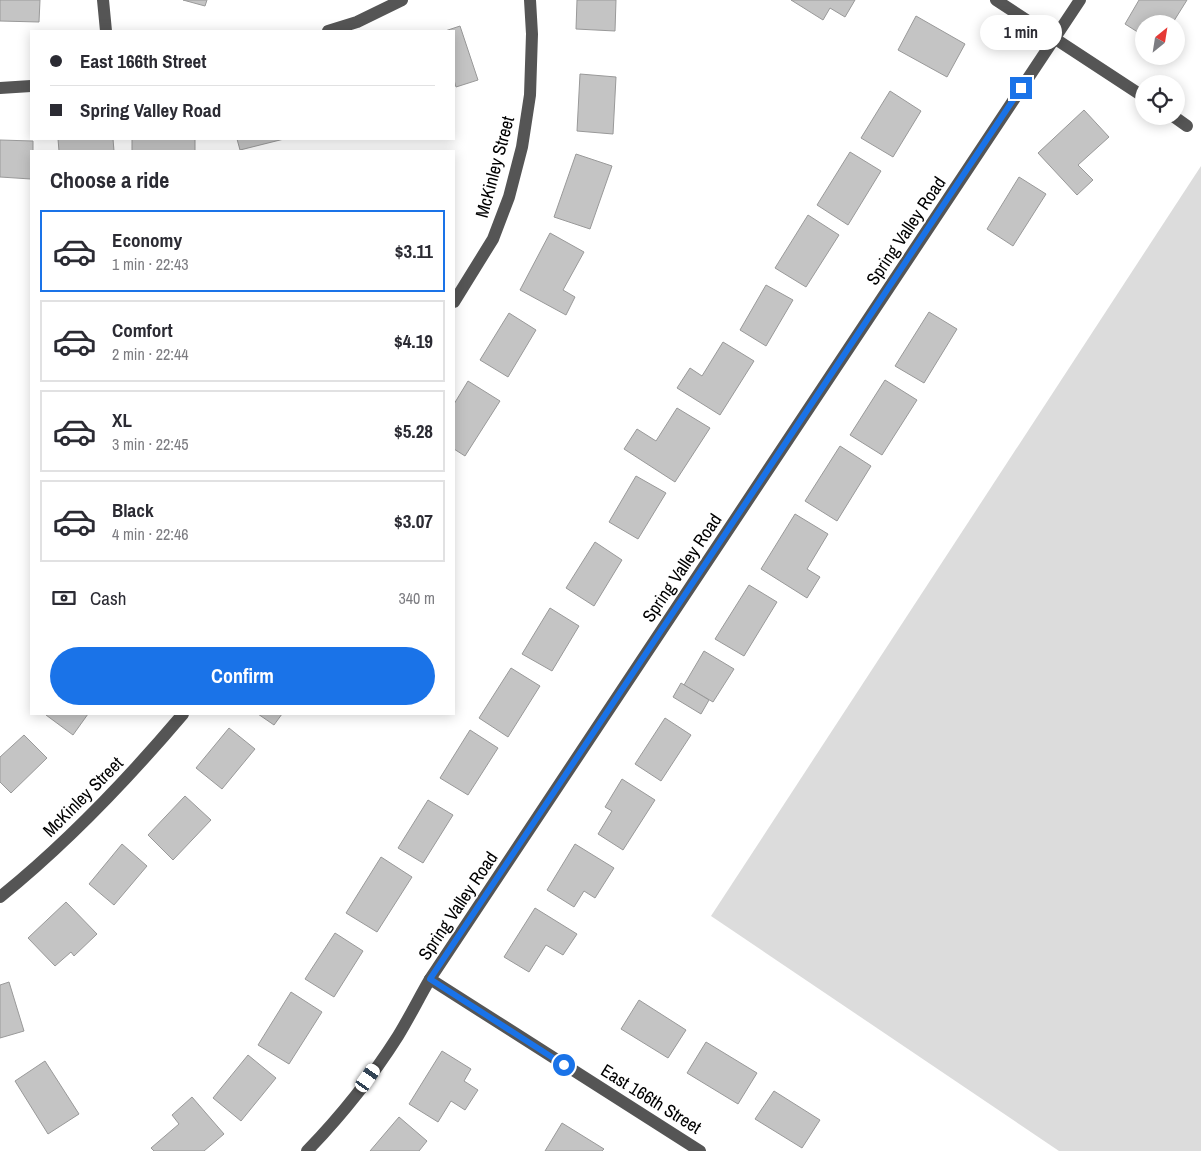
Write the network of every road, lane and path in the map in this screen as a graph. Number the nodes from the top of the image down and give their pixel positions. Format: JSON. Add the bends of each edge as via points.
{"nodes":[{"id":1,"x":103,"y":0,"type":"edge"},
{"id":2,"x":402,"y":0,"type":"edge"},
{"id":3,"x":530,"y":0,"type":"edge"},
{"id":4,"x":996,"y":0,"type":"edge"},
{"id":5,"x":1080,"y":0,"type":"edge"},
{"id":6,"x":106,"y":30,"type":"edge"},
{"id":7,"x":331,"y":30,"type":"edge"},
{"id":8,"x":1054,"y":38,"type":"junction"},
{"id":9,"x":30,"y":86,"type":"edge"},
{"id":10,"x":0,"y":88,"type":"edge"},
{"id":11,"x":1135,"y":91,"type":"edge"},
{"id":12,"x":455,"y":300,"type":"edge"},
{"id":13,"x":182,"y":715,"type":"edge"},
{"id":14,"x":0,"y":898,"type":"edge"},
{"id":15,"x":430,"y":979,"type":"junction"},
{"id":16,"x":307,"y":1151,"type":"edge"},
{"id":17,"x":699,"y":1151,"type":"edge"}],
"edges":[{"from":1,"to":6,"type":"street"},
{"from":2,"to":7,"type":"street"},
{"from":3,"to":12,"type":"street","name":"McKinley Street","via":[[530,95],[522,147],[493,240]]},
{"from":4,"to":8,"type":"street"},
{"from":5,"to":8,"type":"street","name":"Spring Valley Road"},
{"from":8,"to":11,"type":"street"},
{"from":8,"to":15,"type":"street","name":"Spring Valley Road"},
{"from":9,"to":10,"type":"street"},
{"from":13,"to":14,"type":"street","name":"McKinley Street","via":[[77,829]]},
{"from":15,"to":16,"type":"street","name":"Spring Valley Road","via":[[397,1037],[359,1091]]},
{"from":15,"to":17,"type":"street","name":"East 166th Street"}]}
